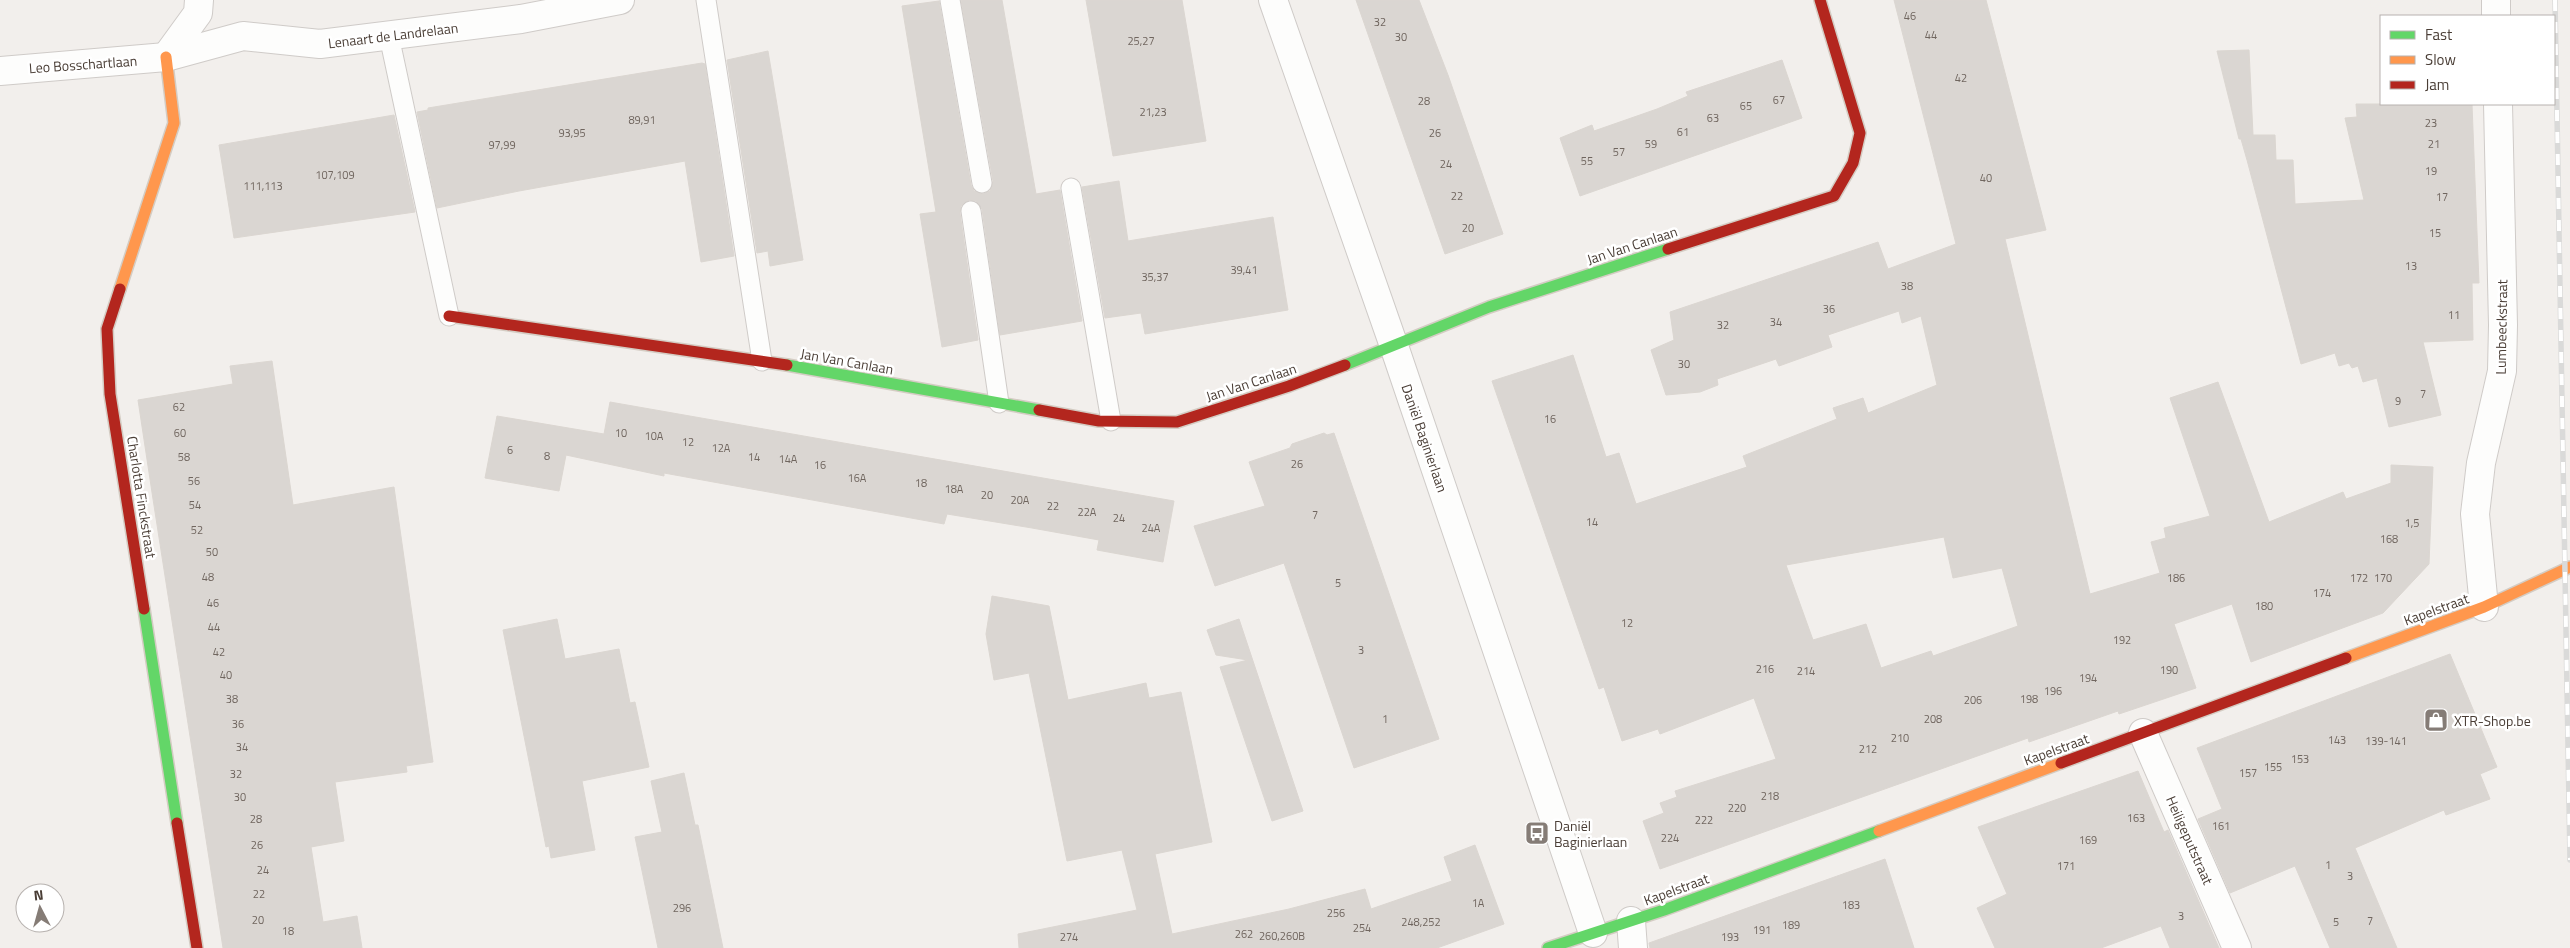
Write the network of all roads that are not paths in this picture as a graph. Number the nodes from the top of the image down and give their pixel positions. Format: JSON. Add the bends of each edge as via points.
{"nodes":[{"id":1,"x":199,"y":0,"type":"edge"},
{"id":2,"x":620,"y":0,"type":"edge"},
{"id":3,"x":706,"y":0,"type":"edge"},
{"id":4,"x":950,"y":0,"type":"edge"},
{"id":5,"x":1273,"y":0,"type":"edge"},
{"id":6,"x":1820,"y":0,"type":"edge"},
{"id":7,"x":2496,"y":0,"type":"edge"},
{"id":8,"x":518,"y":10,"type":"edge"},
{"id":9,"x":2496,"y":15,"type":"edge"},
{"id":10,"x":389,"y":36,"type":"junction"},
{"id":11,"x":166,"y":57,"type":"junction"},
{"id":12,"x":0,"y":70,"type":"edge"},
{"id":13,"x":2498,"y":105,"type":"edge"},
{"id":14,"x":982,"y":183,"type":"dead end"},
{"id":15,"x":1071,"y":188,"type":"dead end"},
{"id":16,"x":971,"y":211,"type":"dead end"},
{"id":17,"x":448,"y":316,"type":"joint"},
{"id":18,"x":1394,"y":346,"type":"junction"},
{"id":19,"x":762,"y":361,"type":"junction"},
{"id":20,"x":999,"y":403,"type":"junction"},
{"id":21,"x":1111,"y":421,"type":"junction"},
{"id":22,"x":2570,"y":567,"type":"edge"},
{"id":23,"x":2484,"y":607,"type":"junction"},
{"id":24,"x":2143,"y":733,"type":"junction"},
{"id":25,"x":1631,"y":921,"type":"junction"},
{"id":26,"x":1593,"y":933,"type":"junction"},
{"id":27,"x":197,"y":948,"type":"edge"},
{"id":28,"x":1548,"y":948,"type":"edge"},
{"id":29,"x":1633,"y":948,"type":"edge"},
{"id":30,"x":2237,"y":948,"type":"edge"}],
"edges":[{"from":1,"to":11,"type":"street","via":[[198,13]]},
{"from":2,"to":8,"type":"street","name":"Lenaart de Landrelaan"},
{"from":3,"to":19,"type":"lane"},
{"from":4,"to":14,"type":"lane"},
{"from":5,"to":18,"type":"street","name":"Daniël Baginierlaan"},
{"from":6,"to":18,"type":"street","name":"Jan Van Canlaan","via":[[1860,133],[1853,163],[1834,196],[1489,307]]},
{"from":7,"to":9,"type":"street"},
{"from":8,"to":10,"type":"street","name":"Lenaart de Landrelaan"},
{"from":10,"to":11,"type":"street","name":"Lenaart de Landrelaan","via":[[320,44],[243,36]]},
{"from":10,"to":17,"type":"lane"},
{"from":11,"to":12,"type":"street","name":"Leo Bosschartlaan"},
{"from":11,"to":27,"type":"street","name":"Charlotta Finckstraat","via":[[174,122],[107,328],[110,394]]},
{"from":13,"to":23,"type":"street","name":"Lumbeeckstraat","via":[[2502,371],[2481,463],[2475,514]]},
{"from":15,"to":21,"type":"lane"},
{"from":16,"to":20,"type":"lane"},
{"from":17,"to":19,"type":"street","name":"Jan Van Canlaan"},
{"from":18,"to":21,"type":"street","name":"Jan Van Canlaan","via":[[1289,386],[1177,422]]},
{"from":18,"to":26,"type":"street","name":"Daniël Baginierlaan"},
{"from":19,"to":20,"type":"street","name":"Jan Van Canlaan"},
{"from":20,"to":21,"type":"street","name":"Jan Van Canlaan"},
{"from":22,"to":23,"type":"street","name":"Kapelstraat"},
{"from":23,"to":24,"type":"street","name":"Kapelstraat"},
{"from":24,"to":25,"type":"street","name":"Kapelstraat"},
{"from":24,"to":30,"type":"street","name":"Heiligeputstraat"},
{"from":25,"to":26,"type":"street","name":"Kapelstraat"},
{"from":25,"to":29,"type":"street"},
{"from":26,"to":28,"type":"street","name":"Kapelstraat"}]}
